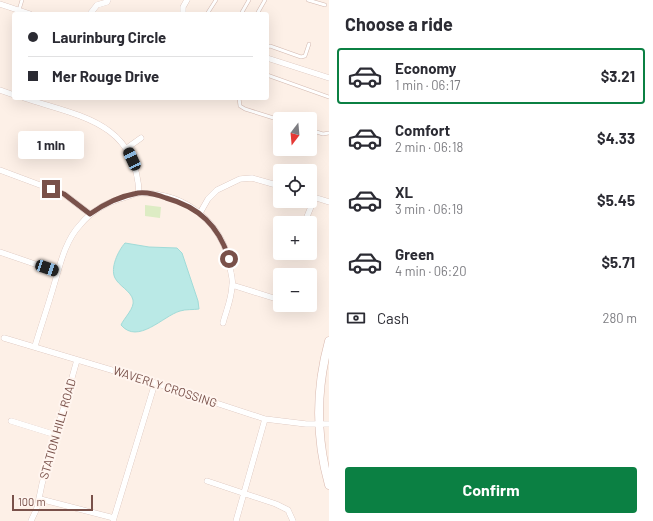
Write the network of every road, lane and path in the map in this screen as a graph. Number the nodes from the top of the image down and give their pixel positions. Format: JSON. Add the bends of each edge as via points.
{"nodes":[{"id":1,"x":22,"y":0,"type":"edge"},
{"id":2,"x":108,"y":0,"type":"edge"},
{"id":3,"x":187,"y":0,"type":"edge"},
{"id":4,"x":216,"y":0,"type":"edge"},
{"id":5,"x":249,"y":0,"type":"edge"},
{"id":6,"x":265,"y":0,"type":"edge"},
{"id":7,"x":308,"y":0,"type":"edge"},
{"id":8,"x":0,"y":4,"type":"edge"},
{"id":9,"x":325,"y":5,"type":"dead end"},
{"id":10,"x":19,"y":10,"type":"junction"},
{"id":11,"x":24,"y":12,"type":"edge"},
{"id":12,"x":92,"y":12,"type":"edge"},
{"id":13,"x":183,"y":12,"type":"edge"},
{"id":14,"x":208,"y":12,"type":"edge"},
{"id":15,"x":242,"y":12,"type":"edge"},
{"id":16,"x":258,"y":12,"type":"edge"},
{"id":17,"x":309,"y":44,"type":"dead end"},
{"id":18,"x":269,"y":46,"type":"edge"},
{"id":19,"x":269,"y":59,"type":"edge"},
{"id":20,"x":269,"y":76,"type":"edge"},
{"id":21,"x":329,"y":78,"type":"edge"},
{"id":22,"x":0,"y":90,"type":"edge"},
{"id":23,"x":12,"y":93,"type":"edge"},
{"id":24,"x":329,"y":97,"type":"edge"},
{"id":25,"x":30,"y":100,"type":"edge"},
{"id":26,"x":239,"y":100,"type":"edge"},
{"id":27,"x":273,"y":118,"type":"edge"},
{"id":28,"x":317,"y":132,"type":"edge"},
{"id":29,"x":329,"y":133,"type":"edge"},
{"id":30,"x":141,"y":138,"type":"dead end"},
{"id":31,"x":127,"y":148,"type":"junction"},
{"id":32,"x":0,"y":170,"type":"edge"},
{"id":33,"x":273,"y":184,"type":"edge"},
{"id":34,"x":139,"y":193,"type":"junction"},
{"id":35,"x":317,"y":198,"type":"edge"},
{"id":36,"x":329,"y":202,"type":"edge"},
{"id":37,"x":200,"y":213,"type":"junction"},
{"id":38,"x":90,"y":214,"type":"junction"},
{"id":39,"x":0,"y":252,"type":"edge"},
{"id":40,"x":58,"y":272,"type":"junction"},
{"id":41,"x":232,"y":285,"type":"junction"},
{"id":42,"x":273,"y":298,"type":"edge"},
{"id":43,"x":222,"y":323,"type":"dead end"},
{"id":44,"x":4,"y":338,"type":"dead end"},
{"id":45,"x":329,"y":341,"type":"edge"},
{"id":46,"x":35,"y":346,"type":"junction"},
{"id":47,"x":77,"y":360,"type":"junction"},
{"id":48,"x":155,"y":383,"type":"junction"},
{"id":49,"x":265,"y":420,"type":"junction"},
{"id":50,"x":11,"y":421,"type":"dead end"},
{"id":51,"x":319,"y":424,"type":"junction"},
{"id":52,"x":329,"y":424,"type":"edge"},
{"id":53,"x":56,"y":435,"type":"junction"},
{"id":54,"x":207,"y":481,"type":"dead end"},
{"id":55,"x":329,"y":486,"type":"edge"},
{"id":56,"x":244,"y":494,"type":"junction"},
{"id":57,"x":40,"y":499,"type":"junction"},
{"id":58,"x":114,"y":519,"type":"edge"},
{"id":59,"x":31,"y":521,"type":"edge"},
{"id":60,"x":236,"y":521,"type":"edge"},
{"id":61,"x":293,"y":521,"type":"edge"}],
"edges":[{"from":1,"to":10,"type":"lane"},
{"from":2,"to":12,"type":"street","via":[[97,5]]},
{"from":3,"to":13,"type":"street"},
{"from":4,"to":14,"type":"lane"},
{"from":5,"to":15,"type":"lane"},
{"from":6,"to":16,"type":"lane"},
{"from":7,"to":9,"type":"lane"},
{"from":8,"to":10,"type":"street"},
{"from":10,"to":11,"type":"street"},
{"from":17,"to":18,"type":"lane","via":[[305,56],[301,57]]},
{"from":19,"to":21,"type":"street"},
{"from":20,"to":24,"type":"lane"},
{"from":22,"to":23,"type":"street"},
{"from":25,"to":31,"type":"street","via":[[101,125]]},
{"from":26,"to":27,"type":"lane","via":[[240,106],[245,109]]},
{"from":28,"to":29,"type":"lane"},
{"from":30,"to":31,"type":"street"},
{"from":31,"to":34,"type":"street","via":[[134,164]]},
{"from":32,"to":38,"type":"street","via":[[64,194]]},
{"from":33,"to":37,"type":"street","via":[[252,178],[240,179],[217,190]]},
{"from":34,"to":37,"type":"street","via":[[178,201]]},
{"from":34,"to":38,"type":"street","via":[[112,201]]},
{"from":35,"to":36,"type":"street"},
{"from":37,"to":41,"type":"street","via":[[215,228],[222,241],[229,259]]},
{"from":38,"to":40,"type":"street","via":[[70,239]]},
{"from":39,"to":40,"type":"street"},
{"from":40,"to":46,"type":"street"},
{"from":41,"to":42,"type":"street"},
{"from":41,"to":43,"type":"street"},
{"from":44,"to":46,"type":"street","name":"WAVERLY CROSSING"},
{"from":45,"to":51,"type":"main road","via":[[322,374]]},
{"from":46,"to":47,"type":"street","name":"WAVERLY CROSSING"},
{"from":47,"to":48,"type":"street","name":"WAVERLY CROSSING"},
{"from":47,"to":53,"type":"street","name":"STATION HILL ROAD"},
{"from":48,"to":49,"type":"street","name":"WAVERLY CROSSING"},
{"from":48,"to":58,"type":"street"},
{"from":49,"to":51,"type":"street","name":"WAVERLY CROSSING"},
{"from":49,"to":56,"type":"street"},
{"from":50,"to":53,"type":"street"},
{"from":51,"to":52,"type":"street","name":"WAVERLY CROSSING"},
{"from":51,"to":55,"type":"main road","via":[[324,469]]},
{"from":53,"to":57,"type":"street","name":"STATION HILL ROAD"},
{"from":54,"to":56,"type":"street"},
{"from":56,"to":60,"type":"street"},
{"from":56,"to":61,"type":"street","via":[[288,510]]},
{"from":57,"to":58,"type":"street"},
{"from":57,"to":59,"type":"street","name":"STATION HILL ROAD"}]}
